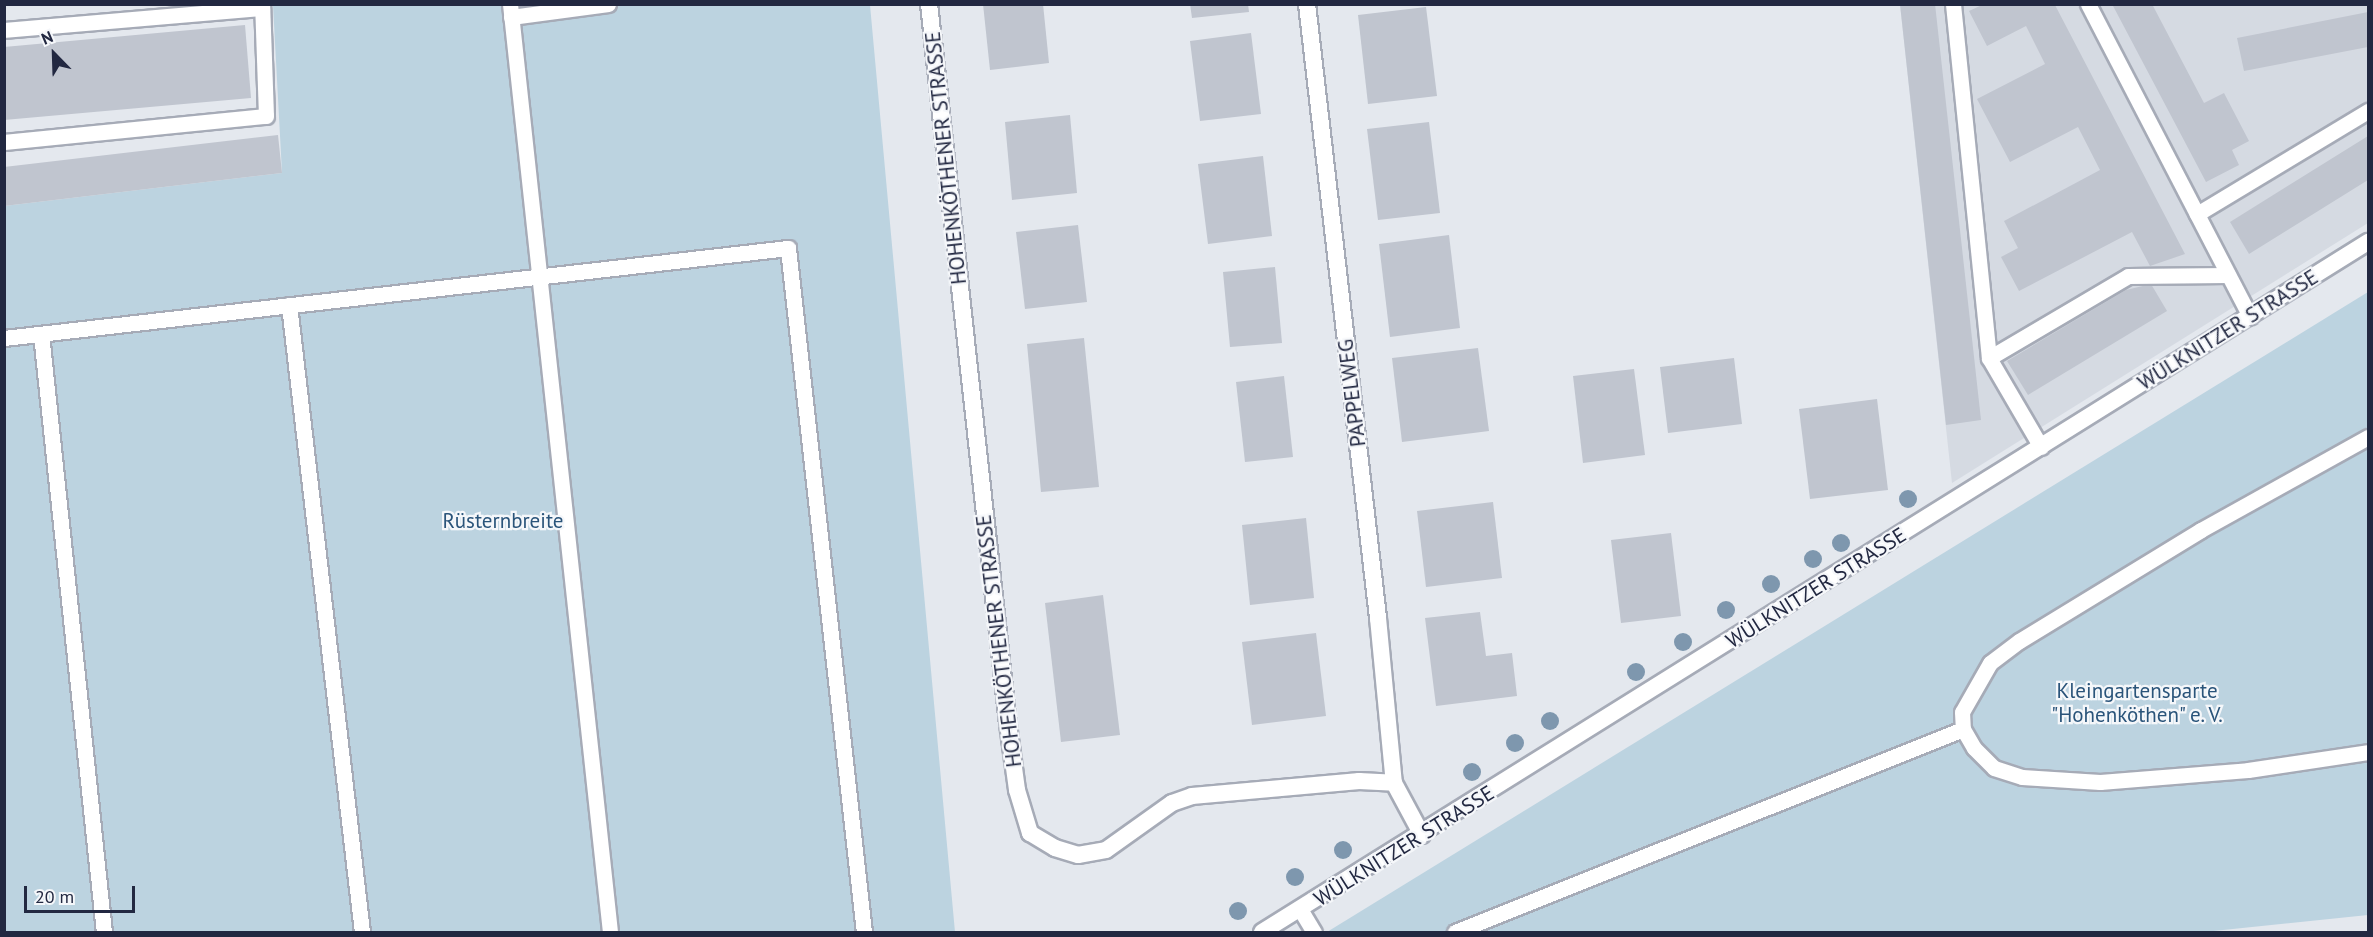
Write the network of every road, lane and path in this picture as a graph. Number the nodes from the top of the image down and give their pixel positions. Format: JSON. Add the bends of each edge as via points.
{"nodes":[{"id":1,"x":608,"y":4,"type":"edge"},
{"id":2,"x":928,"y":4,"type":"edge"},
{"id":3,"x":1307,"y":4,"type":"edge"},
{"id":4,"x":1953,"y":4,"type":"edge"},
{"id":5,"x":2088,"y":4,"type":"edge"},
{"id":6,"x":262,"y":6,"type":"edge"},
{"id":7,"x":511,"y":11,"type":"edge"},
{"id":8,"x":4,"y":30,"type":"edge"},
{"id":9,"x":2368,"y":111,"type":"edge"},
{"id":10,"x":4,"y":142,"type":"edge"},
{"id":11,"x":2197,"y":214,"type":"junction"},
{"id":12,"x":2368,"y":242,"type":"edge"},
{"id":13,"x":2229,"y":275,"type":"junction"},
{"id":14,"x":541,"y":276,"type":"junction"},
{"id":15,"x":289,"y":305,"type":"junction"},
{"id":16,"x":2250,"y":317,"type":"junction"},
{"id":17,"x":41,"y":334,"type":"junction"},
{"id":18,"x":4,"y":338,"type":"edge"},
{"id":19,"x":1989,"y":358,"type":"junction"},
{"id":20,"x":2368,"y":437,"type":"edge"},
{"id":21,"x":2041,"y":447,"type":"junction"},
{"id":22,"x":1963,"y":729,"type":"junction"},
{"id":23,"x":2368,"y":752,"type":"edge"},
{"id":24,"x":1394,"y":783,"type":"junction"},
{"id":25,"x":1422,"y":835,"type":"junction"},
{"id":26,"x":1300,"y":909,"type":"junction"},
{"id":27,"x":104,"y":933,"type":"edge"},
{"id":28,"x":362,"y":933,"type":"edge"},
{"id":29,"x":610,"y":933,"type":"edge"},
{"id":30,"x":864,"y":933,"type":"edge"},
{"id":31,"x":1262,"y":933,"type":"edge"},
{"id":32,"x":1314,"y":933,"type":"edge"},
{"id":33,"x":1455,"y":933,"type":"edge"}],
"edges":[{"from":1,"to":7,"type":"lane"},
{"from":2,"to":24,"type":"street","name":"HOHENKÖTHENER STRASSE","via":[[1008,724],[1017,790],[1030,833],[1078,855],[1106,850],[1172,803],[1192,796],[1359,781]]},
{"from":3,"to":24,"type":"street","name":"PAPPELWEG"},
{"from":4,"to":19,"type":"lane"},
{"from":5,"to":11,"type":"lane"},
{"from":6,"to":8,"type":"lane"},
{"from":6,"to":10,"type":"lane","via":[[266,116]]},
{"from":7,"to":14,"type":"lane"},
{"from":9,"to":11,"type":"lane"},
{"from":11,"to":13,"type":"lane"},
{"from":12,"to":16,"type":"street","name":"WÜLKNITZER STRASSE"},
{"from":13,"to":16,"type":"lane"},
{"from":13,"to":19,"type":"lane","via":[[2128,276]]},
{"from":14,"to":15,"type":"lane"},
{"from":14,"to":29,"type":"lane"},
{"from":14,"to":30,"type":"lane","via":[[788,248]]},
{"from":15,"to":17,"type":"lane"},
{"from":15,"to":28,"type":"lane"},
{"from":16,"to":21,"type":"street","name":"WÜLKNITZER STRASSE"},
{"from":17,"to":18,"type":"lane"},
{"from":17,"to":27,"type":"lane"},
{"from":19,"to":21,"type":"lane"},
{"from":20,"to":22,"type":"lane","via":[[2201,530],[2019,641],[1990,663],[1973,687],[1962,712]]},
{"from":21,"to":25,"type":"street","name":"WÜLKNITZER STRASSE"},
{"from":22,"to":23,"type":"lane","via":[[1974,748],[1994,768],[2022,777],[2089,781],[2248,770]]},
{"from":22,"to":33,"type":"lane"},
{"from":24,"to":25,"type":"street"},
{"from":25,"to":26,"type":"street","name":"WÜLKNITZER STRASSE"},
{"from":26,"to":31,"type":"street","name":"WÜLKNITZER STRASSE"},
{"from":26,"to":32,"type":"lane"}]}
